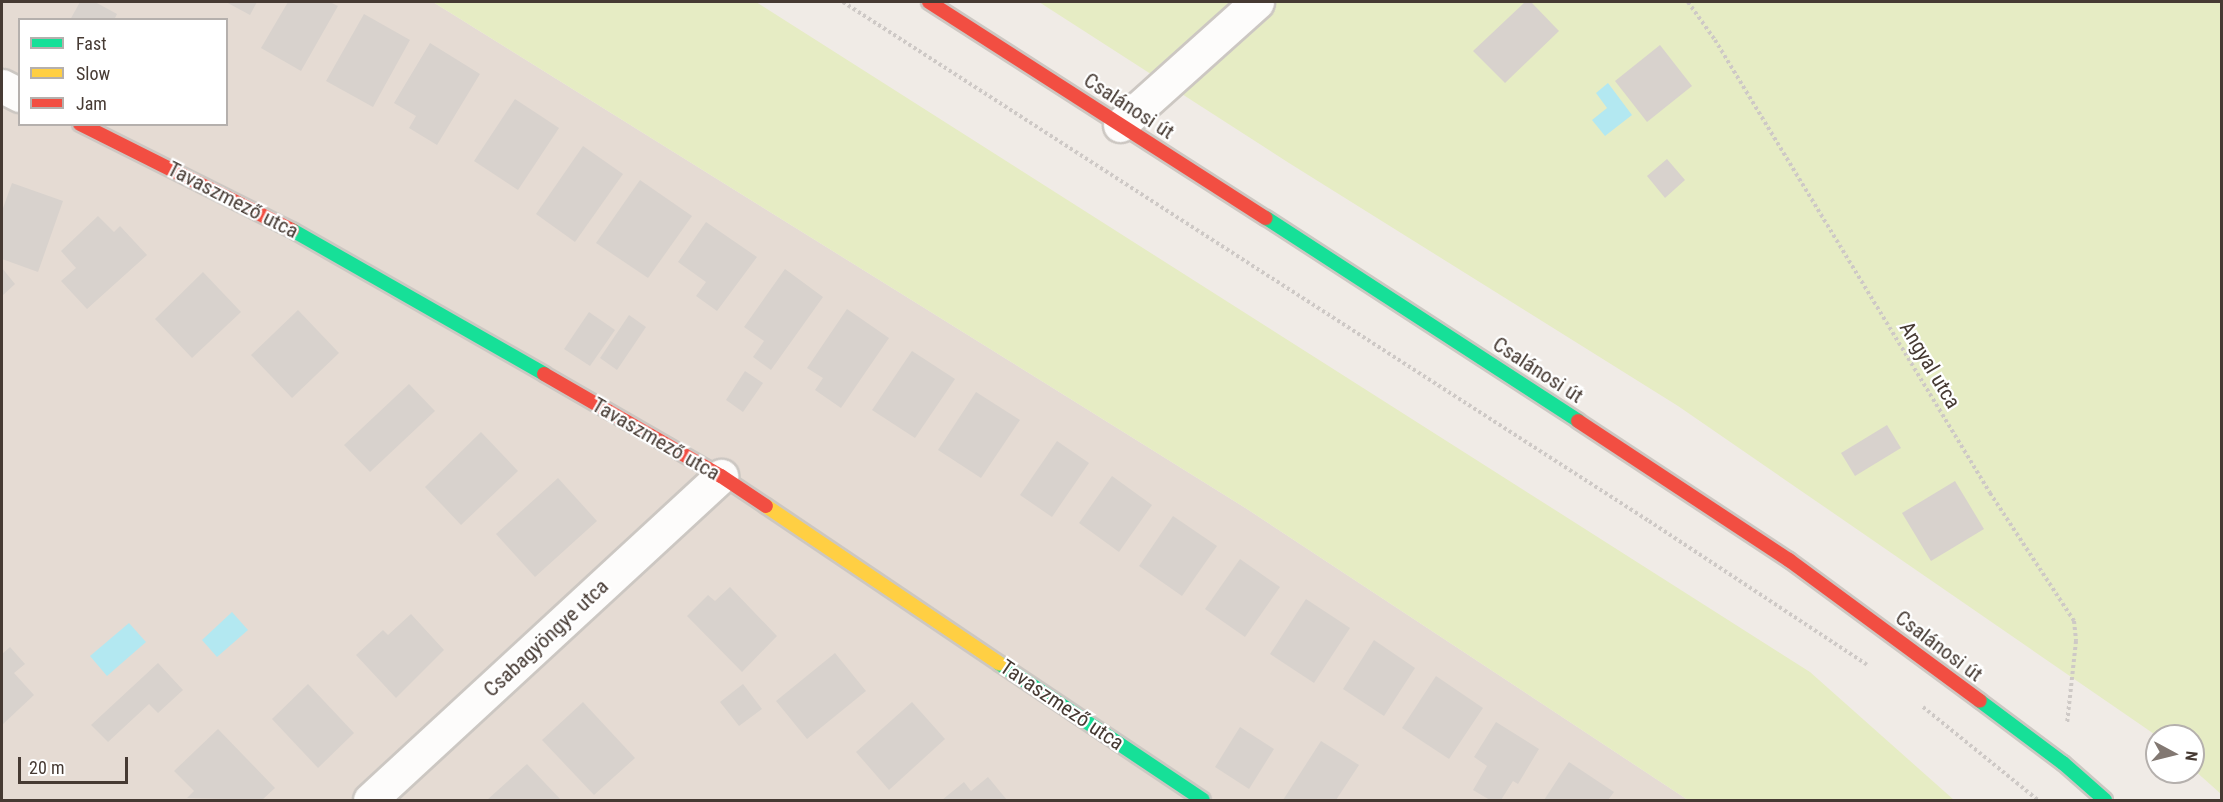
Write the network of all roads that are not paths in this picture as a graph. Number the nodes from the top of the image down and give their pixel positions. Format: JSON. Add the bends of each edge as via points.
{"nodes":[{"id":1,"x":929,"y":2,"type":"edge"},
{"id":2,"x":1257,"y":2,"type":"edge"},
{"id":3,"x":2,"y":86,"type":"edge"},
{"id":4,"x":18,"y":94,"type":"edge"},
{"id":5,"x":1120,"y":125,"type":"junction"},
{"id":6,"x":84,"y":126,"type":"edge"},
{"id":7,"x":721,"y":476,"type":"junction"},
{"id":8,"x":370,"y":801,"type":"edge"},
{"id":9,"x":1203,"y":801,"type":"edge"},
{"id":10,"x":2105,"y":801,"type":"edge"}],
"edges":[{"from":1,"to":5,"type":"street","name":"Csalánosi út"},
{"from":2,"to":5,"type":"street"},
{"from":3,"to":4,"type":"street"},
{"from":5,"to":10,"type":"street","name":"Csalánosi út","via":[[1789,560],[2063,763]]},
{"from":6,"to":7,"type":"street","name":"Tavaszmező utca","via":[[286,226]]},
{"from":7,"to":8,"type":"street","name":"Csabagyöngye utca"},
{"from":7,"to":9,"type":"street","name":"Tavaszmező utca"}]}
